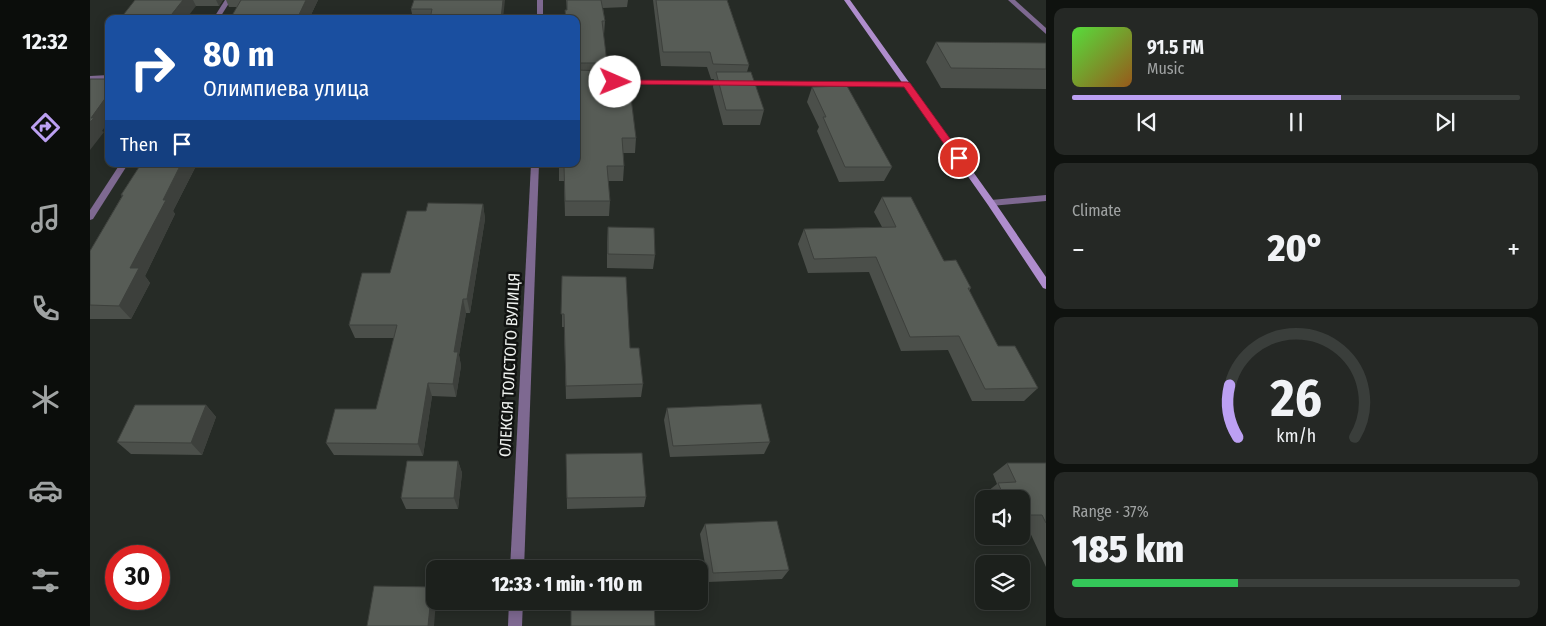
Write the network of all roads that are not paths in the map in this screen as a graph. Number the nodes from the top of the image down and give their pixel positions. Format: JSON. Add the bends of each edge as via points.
{"nodes":[{"id":1,"x":228,"y":0,"type":"edge"},
{"id":2,"x":540,"y":0,"type":"edge"},
{"id":3,"x":847,"y":0,"type":"edge"},
{"id":4,"x":1010,"y":0,"type":"edge"},
{"id":5,"x":219,"y":15,"type":"edge"},
{"id":6,"x":540,"y":15,"type":"edge"},
{"id":7,"x":1046,"y":32,"type":"edge"},
{"id":8,"x":105,"y":77,"type":"edge"},
{"id":9,"x":90,"y":78,"type":"edge"},
{"id":10,"x":605,"y":82,"type":"edge"},
{"id":11,"x":907,"y":85,"type":"junction"},
{"id":12,"x":122,"y":167,"type":"edge"},
{"id":13,"x":535,"y":167,"type":"edge"},
{"id":14,"x":1046,"y":198,"type":"edge"},
{"id":15,"x":991,"y":203,"type":"junction"},
{"id":16,"x":90,"y":217,"type":"edge"},
{"id":17,"x":1046,"y":285,"type":"edge"},
{"id":18,"x":517,"y":560,"type":"edge"},
{"id":19,"x":516,"y":610,"type":"edge"},
{"id":20,"x":515,"y":626,"type":"edge"}],
"edges":[{"from":1,"to":5,"type":"street"},
{"from":2,"to":6,"type":"street"},
{"from":3,"to":11,"type":"main road"},
{"from":4,"to":7,"type":"street"},
{"from":8,"to":9,"type":"street"},
{"from":10,"to":11,"type":"street"},
{"from":11,"to":15,"type":"main road"},
{"from":12,"to":16,"type":"street"},
{"from":13,"to":18,"type":"street","name":"ОЛЕКСІЯ ТОЛСТОГО ВУЛИЦЯ"},
{"from":14,"to":15,"type":"street"},
{"from":15,"to":17,"type":"main road"},
{"from":19,"to":20,"type":"street"}]}
